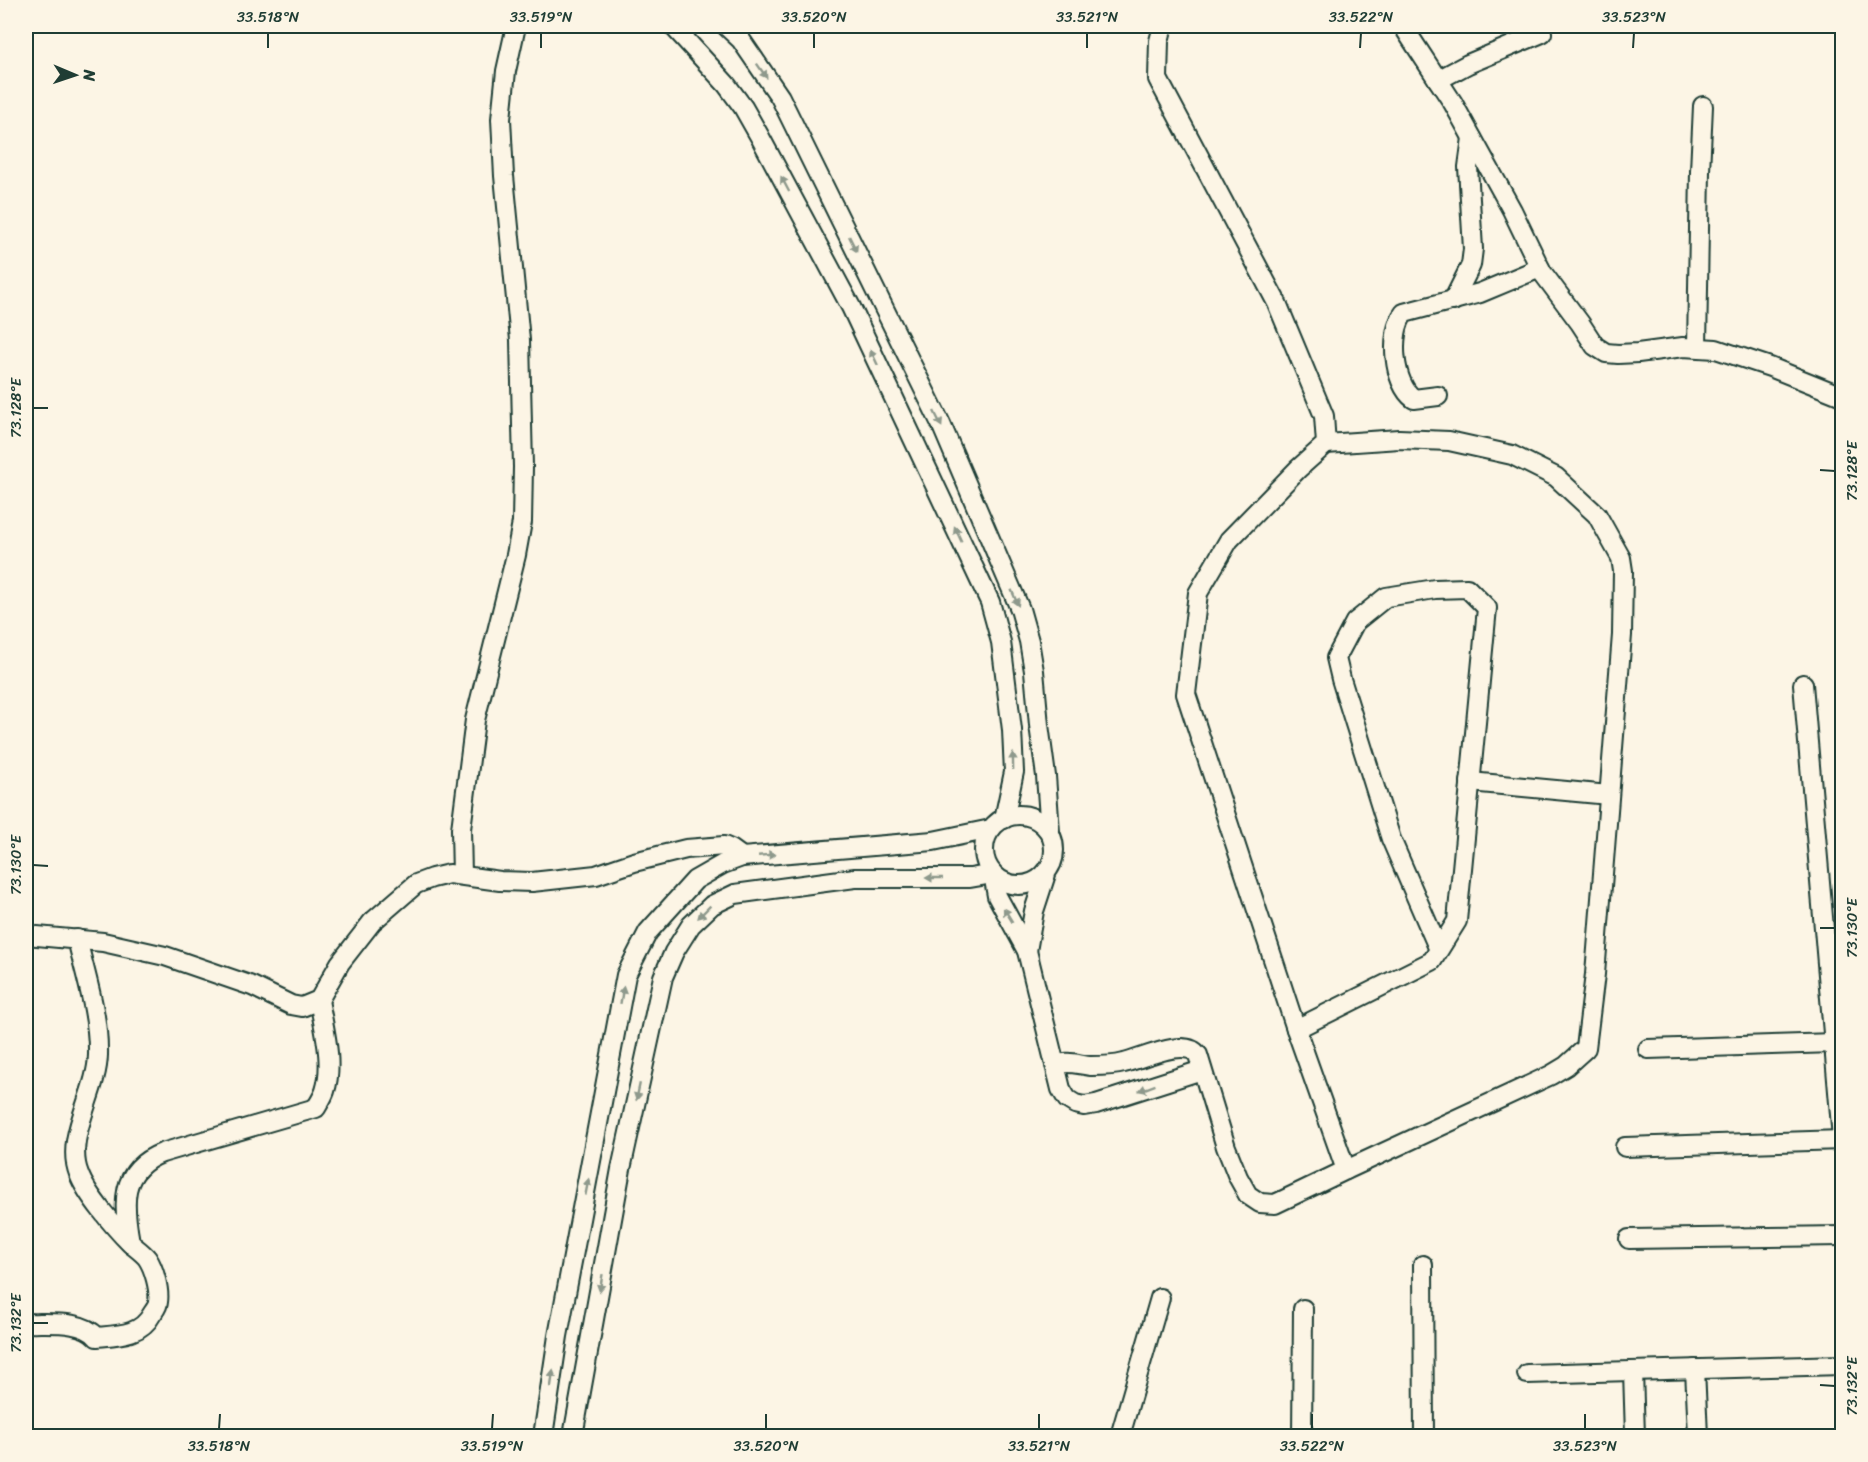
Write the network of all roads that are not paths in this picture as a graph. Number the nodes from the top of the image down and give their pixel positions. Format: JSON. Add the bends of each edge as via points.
{"nodes":[{"id":1,"x":516,"y":26,"type":"edge"},
{"id":2,"x":673,"y":26,"type":"edge"},
{"id":3,"x":726,"y":26,"type":"edge"},
{"id":4,"x":1163,"y":26,"type":"edge"},
{"id":5,"x":1403,"y":26,"type":"edge"},
{"id":6,"x":1542,"y":33,"type":"dead end"},
{"id":7,"x":1438,"y":80,"type":"junction"},
{"id":8,"x":1703,"y":106,"type":"dead end"},
{"id":9,"x":1472,"y":138,"type":"junction"},
{"id":10,"x":1540,"y":268,"type":"junction"},
{"id":11,"x":1453,"y":301,"type":"junction"},
{"id":12,"x":1697,"y":347,"type":"junction"},
{"id":13,"x":1438,"y":396,"type":"dead end"},
{"id":14,"x":1842,"y":396,"type":"edge"},
{"id":15,"x":1326,"y":444,"type":"junction"},
{"id":16,"x":1803,"y":684,"type":"dead end"},
{"id":17,"x":1470,"y":782,"type":"junction"},
{"id":18,"x":1609,"y":795,"type":"junction"},
{"id":19,"x":998,"y":824,"type":"junction"},
{"id":20,"x":1050,"y":832,"type":"junction"},
{"id":21,"x":742,"y":857,"type":"junction"},
{"id":22,"x":1046,"y":874,"type":"junction"},
{"id":23,"x":462,"y":875,"type":"junction"},
{"id":24,"x":994,"y":876,"type":"junction"},
{"id":25,"x":26,"y":935,"type":"edge"},
{"id":26,"x":77,"y":939,"type":"junction"},
{"id":27,"x":1439,"y":950,"type":"junction"},
{"id":28,"x":1028,"y":951,"type":"junction"},
{"id":29,"x":319,"y":1000,"type":"junction"},
{"id":30,"x":1296,"y":1029,"type":"junction"},
{"id":31,"x":1648,"y":1049,"type":"dead end"},
{"id":32,"x":1837,"y":1050,"type":"edge"},
{"id":33,"x":1055,"y":1065,"type":"junction"},
{"id":34,"x":1203,"y":1070,"type":"junction"},
{"id":35,"x":1842,"y":1139,"type":"edge"},
{"id":36,"x":1625,"y":1147,"type":"dead end"},
{"id":37,"x":1346,"y":1170,"type":"junction"},
{"id":38,"x":1842,"y":1236,"type":"edge"},
{"id":39,"x":1629,"y":1239,"type":"dead end"},
{"id":40,"x":130,"y":1242,"type":"junction"},
{"id":41,"x":1423,"y":1265,"type":"dead end"},
{"id":42,"x":1160,"y":1298,"type":"dead end"},
{"id":43,"x":1303,"y":1310,"type":"dead end"},
{"id":44,"x":26,"y":1323,"type":"edge"},
{"id":45,"x":1842,"y":1365,"type":"edge"},
{"id":46,"x":1695,"y":1369,"type":"junction"},
{"id":47,"x":1633,"y":1371,"type":"junction"},
{"id":48,"x":1527,"y":1374,"type":"dead end"},
{"id":49,"x":543,"y":1437,"type":"edge"},
{"id":50,"x":573,"y":1437,"type":"edge"},
{"id":51,"x":1120,"y":1437,"type":"edge"},
{"id":52,"x":1302,"y":1437,"type":"edge"},
{"id":53,"x":1424,"y":1437,"type":"edge"},
{"id":54,"x":1635,"y":1437,"type":"edge"},
{"id":55,"x":1698,"y":1437,"type":"edge"}],
"edges":[{"from":1,"to":23,"type":"street","via":[[501,118],[520,340],[522,522],[475,720],[461,829]]},
{"from":19,"to":2,"type":"street","one_way":true,"via":[[1014,772],[1001,642],[990,602],[851,307],[760,137],[726,84]]},
{"from":3,"to":20,"type":"street","one_way":true,"via":[[741,40],[780,97],[941,424],[1020,609],[1034,671]]},
{"from":4,"to":15,"type":"street","via":[[1158,79],[1277,303],[1324,416]]},
{"from":5,"to":7,"type":"street"},
{"from":6,"to":7,"type":"street"},
{"from":7,"to":9,"type":"street"},
{"from":8,"to":12,"type":"street"},
{"from":9,"to":10,"type":"street"},
{"from":9,"to":11,"type":"street","via":[[1468,167],[1473,249],[1471,265]]},
{"from":10,"to":11,"type":"street"},
{"from":10,"to":12,"type":"street","via":[[1595,346],[1606,353]]},
{"from":11,"to":13,"type":"street","via":[[1404,313],[1396,330],[1395,361],[1407,394],[1414,399]]},
{"from":12,"to":14,"type":"street","via":[[1732,353]]},
{"from":15,"to":18,"type":"street","via":[[1399,439],[1449,441],[1512,455],[1556,477],[1597,515],[1621,558],[1623,571]]},
{"from":15,"to":30,"type":"street","via":[[1229,540],[1198,593],[1186,694]]},
{"from":16,"to":32,"type":"street"},
{"from":17,"to":18,"type":"street"},
{"from":17,"to":27,"type":"street","via":[[1457,921]]},
{"from":17,"to":27,"type":"street","via":[[1487,608],[1467,588],[1386,597],[1355,622],[1336,658],[1391,839]]},
{"from":18,"to":37,"type":"street","via":[[1586,1048],[1551,1076]]},
{"from":19,"to":20,"type":"street","via":[[1021,815],[1030,816]]},
{"from":21,"to":19,"type":"street","one_way":true,"via":[[933,841]]},
{"from":19,"to":24,"type":"street","via":[[984,847],[987,866]]},
{"from":20,"to":22,"type":"street","via":[[1055,854]]},
{"from":21,"to":23,"type":"street","via":[[724,846],[686,849],[596,875],[532,882]]},
{"from":49,"to":21,"type":"street","one_way":true,"via":[[558,1336],[626,975],[648,932],[695,880]]},
{"from":22,"to":24,"type":"street","via":[[1022,886]]},
{"from":22,"to":28,"type":"street","via":[[1034,910]]},
{"from":23,"to":29,"type":"street","via":[[449,874],[416,884],[372,922],[340,963]]},
{"from":28,"to":24,"type":"street","one_way":true,"via":[[997,896]]},
{"from":24,"to":50,"type":"street","one_way":true,"via":[[855,878],[735,894],[712,904],[691,925],[663,976],[621,1170]]},
{"from":25,"to":26,"type":"street"},
{"from":26,"to":29,"type":"street","via":[[182,960],[291,1005],[302,1007]]},
{"from":26,"to":40,"type":"street","via":[[95,1016],[98,1056],[74,1146],[74,1160],[82,1182]]},
{"from":27,"to":30,"type":"street","via":[[1432,961]]},
{"from":28,"to":33,"type":"street"},
{"from":29,"to":40,"type":"street","via":[[327,1041],[328,1076],[325,1093],[316,1108],[146,1159],[131,1178],[125,1196]]},
{"from":30,"to":37,"type":"street"},
{"from":31,"to":32,"type":"street"},
{"from":32,"to":35,"type":"street"},
{"from":33,"to":34,"type":"street","via":[[1111,1065],[1180,1047],[1195,1051]]},
{"from":34,"to":33,"type":"street","one_way":true,"via":[[1084,1106],[1067,1099]]},
{"from":34,"to":37,"type":"street","via":[[1226,1147],[1248,1195],[1260,1203],[1275,1204]]},
{"from":35,"to":36,"type":"street"},
{"from":38,"to":39,"type":"street"},
{"from":40,"to":44,"type":"street","via":[[147,1258],[155,1273],[158,1302],[147,1324],[134,1332],[97,1337],[92,1331],[72,1325]]},
{"from":41,"to":53,"type":"street"},
{"from":42,"to":51,"type":"street"},
{"from":43,"to":52,"type":"street"},
{"from":45,"to":46,"type":"street"},
{"from":46,"to":47,"type":"street"},
{"from":46,"to":55,"type":"street"},
{"from":47,"to":48,"type":"street"},
{"from":47,"to":54,"type":"street"}]}
